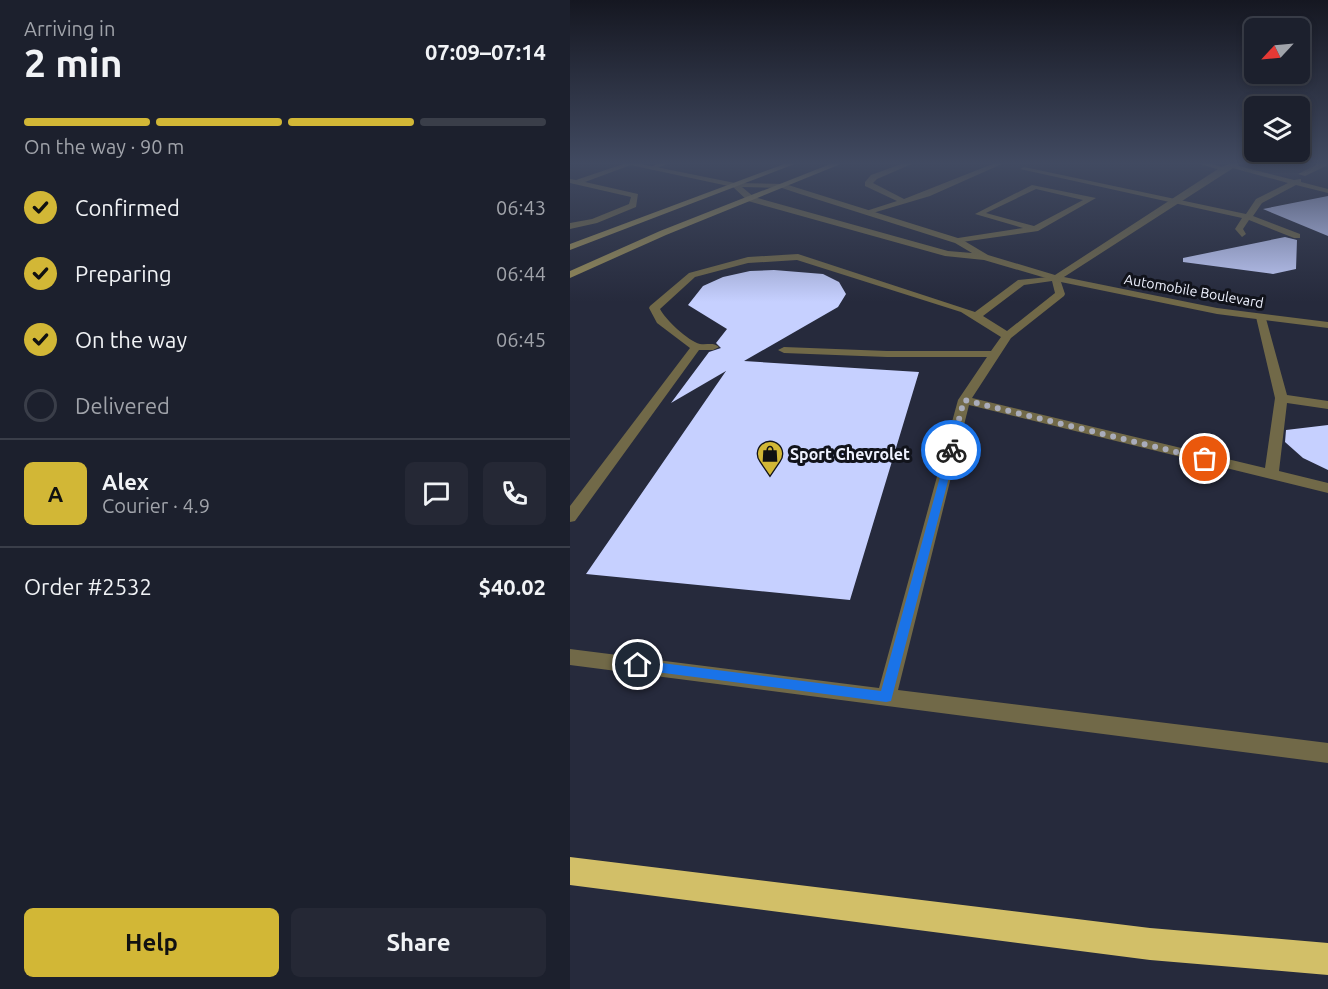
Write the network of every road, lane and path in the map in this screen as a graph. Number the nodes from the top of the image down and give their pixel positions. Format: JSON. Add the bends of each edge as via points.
{"nodes":[{"id":1,"x":623,"y":209,"type":"edge"},
{"id":2,"x":671,"y":209,"type":"edge"},
{"id":3,"x":725,"y":209,"type":"edge"},
{"id":4,"x":787,"y":209,"type":"edge"},
{"id":5,"x":857,"y":209,"type":"edge"},
{"id":6,"x":881,"y":209,"type":"edge"},
{"id":7,"x":989,"y":209,"type":"edge"},
{"id":8,"x":1071,"y":209,"type":"edge"},
{"id":9,"x":1162,"y":209,"type":"edge"},
{"id":10,"x":1212,"y":209,"type":"edge"},
{"id":11,"x":1253,"y":209,"type":"edge"},
{"id":12,"x":869,"y":213,"type":"junction"},
{"id":13,"x":1248,"y":217,"type":"junction"},
{"id":14,"x":570,"y":226,"type":"edge"},
{"id":15,"x":1035,"y":230,"type":"junction"},
{"id":16,"x":1242,"y":234,"type":"dead end"},
{"id":17,"x":1297,"y":236,"type":"dead end"},
{"id":18,"x":958,"y":242,"type":"junction"},
{"id":19,"x":570,"y":247,"type":"edge"},
{"id":20,"x":985,"y":257,"type":"junction"},
{"id":21,"x":570,"y":275,"type":"edge"},
{"id":22,"x":1056,"y":278,"type":"junction"},
{"id":23,"x":975,"y":317,"type":"junction"},
{"id":24,"x":1261,"y":317,"type":"junction"},
{"id":25,"x":1328,"y":325,"type":"edge"},
{"id":26,"x":1007,"y":336,"type":"junction"},
{"id":27,"x":696,"y":347,"type":"junction"},
{"id":28,"x":713,"y":347,"type":"dead end"},
{"id":29,"x":784,"y":350,"type":"dead end"},
{"id":30,"x":995,"y":354,"type":"junction"},
{"id":31,"x":1281,"y":398,"type":"junction"},
{"id":32,"x":964,"y":400,"type":"junction"},
{"id":33,"x":1328,"y":405,"type":"edge"},
{"id":34,"x":1270,"y":474,"type":"junction"},
{"id":35,"x":1328,"y":488,"type":"edge"},
{"id":36,"x":570,"y":517,"type":"edge"},
{"id":37,"x":570,"y":657,"type":"edge"},
{"id":38,"x":886,"y":697,"type":"junction"},
{"id":39,"x":1328,"y":753,"type":"edge"},
{"id":40,"x":570,"y":863,"type":"edge"},
{"id":41,"x":570,"y":871,"type":"edge"},
{"id":42,"x":659,"y":880,"type":"junction"},
{"id":43,"x":1328,"y":959,"type":"edge"}],
"edges":[{"from":1,"to":14,"type":"street"},
{"from":2,"to":19,"type":"main road"},
{"from":3,"to":21,"type":"main road"},
{"from":4,"to":20,"type":"street","name":"Automobile Boulevard","via":[[948,254]]},
{"from":5,"to":12,"type":"street","name":"Automobile Boulevard"},
{"from":6,"to":12,"type":"street"},
{"from":7,"to":15,"type":"street","via":[[979,214]]},
{"from":8,"to":15,"type":"street"},
{"from":9,"to":22,"type":"street"},
{"from":10,"to":13,"type":"street"},
{"from":11,"to":13,"type":"street"},
{"from":12,"to":18,"type":"street","name":"Automobile Boulevard"},
{"from":13,"to":16,"type":"street","via":[[1239,230]]},
{"from":13,"to":17,"type":"street"},
{"from":15,"to":18,"type":"street"},
{"from":18,"to":20,"type":"street","name":"Automobile Boulevard"},
{"from":20,"to":22,"type":"street","name":"Automobile Boulevard"},
{"from":22,"to":23,"type":"street","via":[[1021,282]]},
{"from":22,"to":24,"type":"street","name":"Automobile Boulevard"},
{"from":22,"to":26,"type":"street","via":[[1060,294]]},
{"from":23,"to":26,"type":"street"},
{"from":23,"to":27,"type":"street","via":[[965,310],[798,257],[748,260],[692,275],[654,308],[661,321]]},
{"from":24,"to":25,"type":"street","name":"Automobile Boulevard"},
{"from":24,"to":31,"type":"street"},
{"from":26,"to":30,"type":"street"},
{"from":27,"to":28,"type":"street"},
{"from":27,"to":36,"type":"street"},
{"from":29,"to":30,"type":"street"},
{"from":30,"to":32,"type":"street"},
{"from":31,"to":33,"type":"street"},
{"from":31,"to":34,"type":"street"},
{"from":32,"to":34,"type":"street"},
{"from":32,"to":38,"type":"street"},
{"from":34,"to":35,"type":"street"},
{"from":37,"to":38,"type":"street"},
{"from":38,"to":39,"type":"street"},
{"from":40,"to":42,"type":"highway"},
{"from":41,"to":42,"type":"highway"},
{"from":42,"to":43,"type":"highway","via":[[1150,944]]}]}
